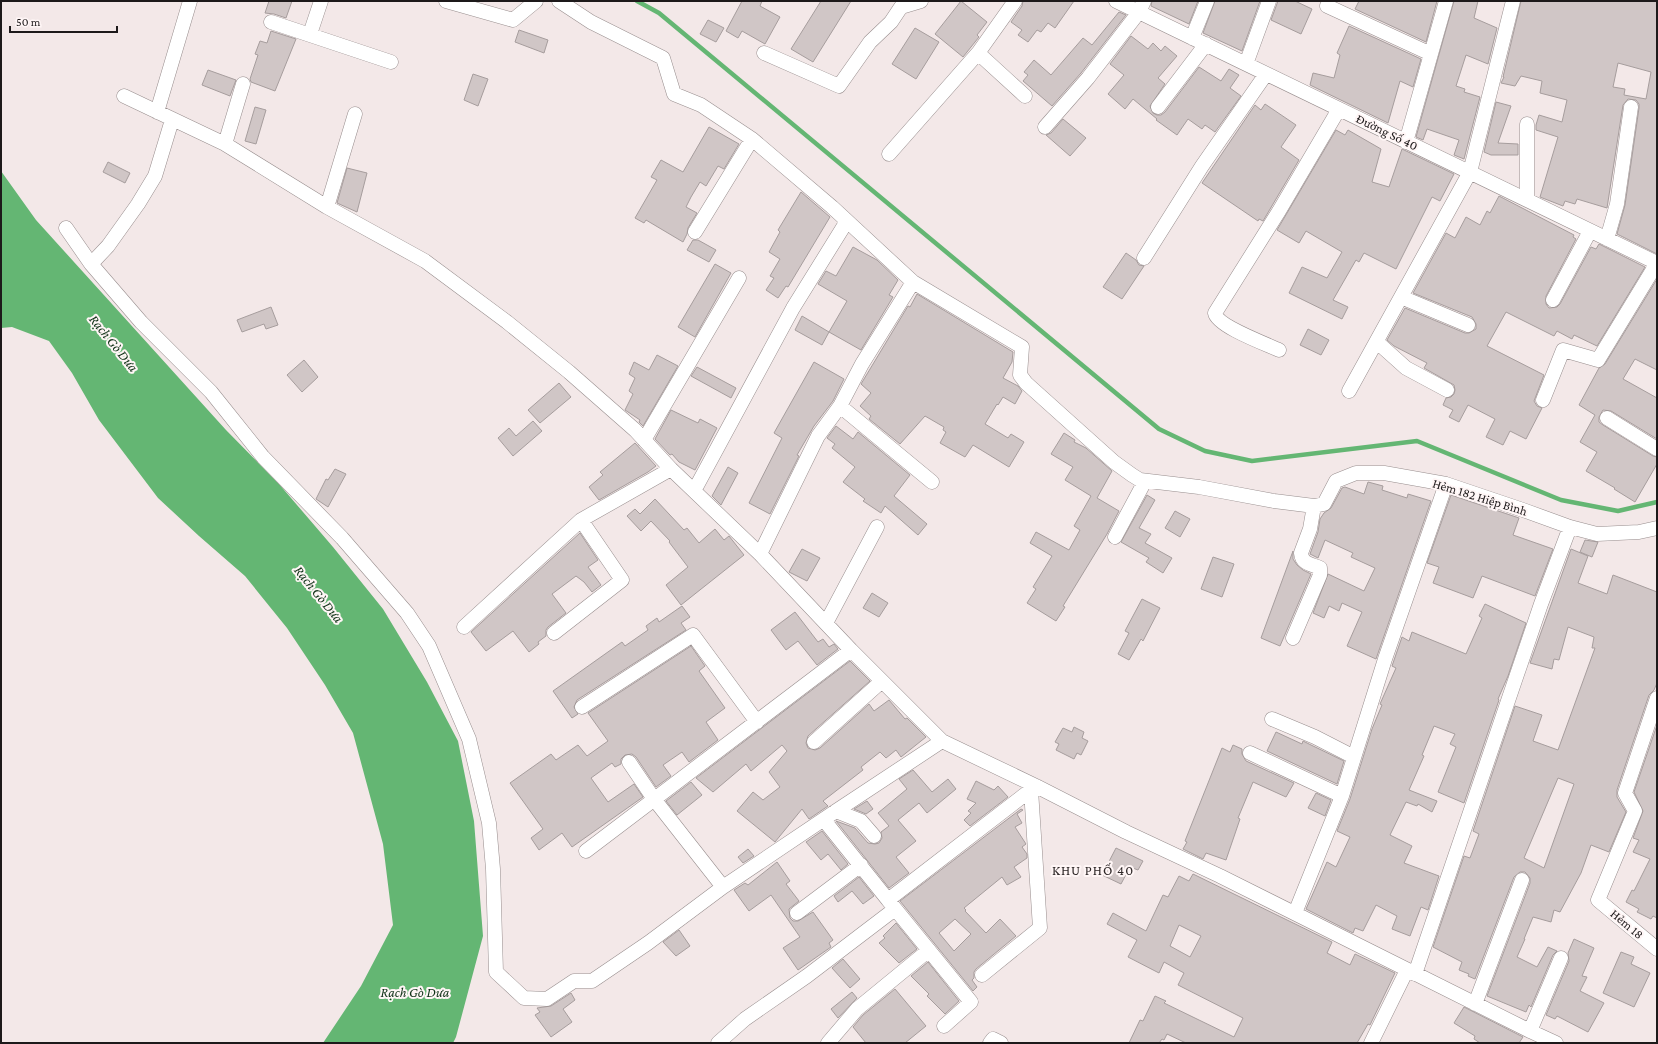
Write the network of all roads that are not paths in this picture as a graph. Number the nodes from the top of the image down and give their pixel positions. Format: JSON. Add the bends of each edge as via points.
{"nodes":[{"id":1,"x":190,"y":1,"type":"edge"},
{"id":2,"x":321,"y":1,"type":"edge"},
{"id":3,"x":446,"y":1,"type":"edge"},
{"id":4,"x":536,"y":1,"type":"edge"},
{"id":5,"x":558,"y":1,"type":"edge"},
{"id":6,"x":921,"y":1,"type":"edge"},
{"id":7,"x":1015,"y":1,"type":"edge"},
{"id":8,"x":1116,"y":1,"type":"edge"},
{"id":9,"x":1207,"y":1,"type":"edge"},
{"id":10,"x":1269,"y":1,"type":"edge"},
{"id":11,"x":1446,"y":1,"type":"edge"},
{"id":12,"x":1513,"y":1,"type":"edge"},
{"id":13,"x":1327,"y":6,"type":"dead end"},
{"id":14,"x":1142,"y":7,"type":"edge"},
{"id":15,"x":271,"y":22,"type":"dead end"},
{"id":16,"x":310,"y":34,"type":"junction"},
{"id":17,"x":1192,"y":38,"type":"junction"},
{"id":18,"x":1206,"y":44,"type":"junction"},
{"id":19,"x":764,"y":53,"type":"dead end"},
{"id":20,"x":978,"y":53,"type":"junction"},
{"id":21,"x":1431,"y":54,"type":"junction"},
{"id":22,"x":391,"y":62,"type":"dead end"},
{"id":23,"x":1246,"y":64,"type":"junction"},
{"id":24,"x":1266,"y":74,"type":"junction"},
{"id":25,"x":243,"y":84,"type":"dead end"},
{"id":26,"x":124,"y":96,"type":"dead end"},
{"id":27,"x":1025,"y":96,"type":"dead end"},
{"id":28,"x":1631,"y":107,"type":"dead end"},
{"id":29,"x":1158,"y":108,"type":"dead end"},
{"id":30,"x":1339,"y":109,"type":"junction"},
{"id":31,"x":157,"y":112,"type":"junction"},
{"id":32,"x":355,"y":114,"type":"dead end"},
{"id":33,"x":172,"y":120,"type":"junction"},
{"id":34,"x":1527,"y":124,"type":"dead end"},
{"id":35,"x":1045,"y":127,"type":"dead end"},
{"id":36,"x":752,"y":140,"type":"junction"},
{"id":37,"x":1406,"y":142,"type":"junction"},
{"id":38,"x":226,"y":144,"type":"junction"},
{"id":39,"x":889,"y":154,"type":"dead end"},
{"id":40,"x":1470,"y":172,"type":"junction"},
{"id":41,"x":1527,"y":200,"type":"junction"},
{"id":42,"x":327,"y":207,"type":"junction"},
{"id":43,"x":847,"y":221,"type":"junction"},
{"id":44,"x":66,"y":228,"type":"dead end"},
{"id":45,"x":1590,"y":230,"type":"junction"},
{"id":46,"x":695,"y":232,"type":"dead end"},
{"id":47,"x":1607,"y":239,"type":"junction"},
{"id":48,"x":1144,"y":258,"type":"dead end"},
{"id":49,"x":1657,"y":263,"type":"edge"},
{"id":50,"x":91,"y":264,"type":"junction"},
{"id":51,"x":739,"y":278,"type":"dead end"},
{"id":52,"x":913,"y":282,"type":"junction"},
{"id":53,"x":1401,"y":297,"type":"junction"},
{"id":54,"x":1553,"y":300,"type":"dead end"},
{"id":55,"x":1468,"y":325,"type":"dead end"},
{"id":56,"x":1377,"y":342,"type":"junction"},
{"id":57,"x":1279,"y":350,"type":"dead end"},
{"id":58,"x":1447,"y":390,"type":"dead end"},
{"id":59,"x":1349,"y":391,"type":"dead end"},
{"id":60,"x":1542,"y":400,"type":"dead end"},
{"id":61,"x":840,"y":406,"type":"junction"},
{"id":62,"x":1607,"y":418,"type":"dead end"},
{"id":63,"x":644,"y":440,"type":"junction"},
{"id":64,"x":1657,"y":449,"type":"edge"},
{"id":65,"x":671,"y":469,"type":"junction"},
{"id":66,"x":1145,"y":481,"type":"junction"},
{"id":67,"x":932,"y":482,"type":"dead end"},
{"id":68,"x":1446,"y":484,"type":"junction"},
{"id":69,"x":694,"y":491,"type":"junction"},
{"id":70,"x":1314,"y":506,"type":"junction"},
{"id":71,"x":581,"y":520,"type":"junction"},
{"id":72,"x":877,"y":527,"type":"dead end"},
{"id":73,"x":1570,"y":527,"type":"junction"},
{"id":74,"x":1657,"y":528,"type":"edge"},
{"id":75,"x":1114,"y":537,"type":"dead end"},
{"id":76,"x":760,"y":554,"type":"junction"},
{"id":77,"x":826,"y":623,"type":"junction"},
{"id":78,"x":464,"y":627,"type":"dead end"},
{"id":79,"x":554,"y":633,"type":"dead end"},
{"id":80,"x":1293,"y":638,"type":"dead end"},
{"id":81,"x":851,"y":650,"type":"junction"},
{"id":82,"x":882,"y":681,"type":"junction"},
{"id":83,"x":1657,"y":698,"type":"edge"},
{"id":84,"x":582,"y":707,"type":"dead end"},
{"id":85,"x":1272,"y":719,"type":"dead end"},
{"id":86,"x":757,"y":722,"type":"junction"},
{"id":87,"x":942,"y":741,"type":"junction"},
{"id":88,"x":814,"y":742,"type":"dead end"},
{"id":89,"x":1250,"y":753,"type":"dead end"},
{"id":90,"x":1354,"y":757,"type":"junction"},
{"id":91,"x":630,"y":762,"type":"dead end"},
{"id":92,"x":1034,"y":788,"type":"junction"},
{"id":93,"x":1342,"y":796,"type":"junction"},
{"id":94,"x":654,"y":799,"type":"junction"},
{"id":95,"x":836,"y":811,"type":"junction"},
{"id":96,"x":824,"y":820,"type":"junction"},
{"id":97,"x":874,"y":836,"type":"dead end"},
{"id":98,"x":586,"y":851,"type":"dead end"},
{"id":99,"x":861,"y":865,"type":"junction"},
{"id":100,"x":1522,"y":880,"type":"dead end"},
{"id":101,"x":723,"y":887,"type":"junction"},
{"id":102,"x":892,"y":904,"type":"junction"},
{"id":103,"x":797,"y":913,"type":"dead end"},
{"id":104,"x":1294,"y":913,"type":"junction"},
{"id":105,"x":1657,"y":949,"type":"edge"},
{"id":106,"x":929,"y":950,"type":"junction"},
{"id":107,"x":1561,"y":958,"type":"dead end"},
{"id":108,"x":1411,"y":972,"type":"junction"},
{"id":109,"x":982,"y":975,"type":"dead end"},
{"id":110,"x":1475,"y":1004,"type":"junction"},
{"id":111,"x":944,"y":1026,"type":"dead end"},
{"id":112,"x":1530,"y":1031,"type":"junction"},
{"id":113,"x":718,"y":1043,"type":"edge"},
{"id":114,"x":828,"y":1043,"type":"edge"},
{"id":115,"x":990,"y":1043,"type":"edge"},
{"id":116,"x":1001,"y":1043,"type":"edge"},
{"id":117,"x":1371,"y":1043,"type":"edge"},
{"id":118,"x":1556,"y":1043,"type":"edge"}],
"edges":[{"from":1,"to":31,"type":"street"},
{"from":2,"to":16,"type":"street"},
{"from":3,"to":4,"type":"street","via":[[513,20]]},
{"from":5,"to":36,"type":"street","via":[[591,22],[663,58],[674,94],[701,105]]},
{"from":6,"to":19,"type":"street","via":[[901,7],[891,22],[870,42],[839,86]]},
{"from":7,"to":20,"type":"street"},
{"from":8,"to":14,"type":"street","name":"Đường Số 40"},
{"from":9,"to":17,"type":"street"},
{"from":10,"to":23,"type":"street"},
{"from":11,"to":21,"type":"street"},
{"from":12,"to":40,"type":"street"},
{"from":13,"to":21,"type":"street"},
{"from":14,"to":17,"type":"street","name":"Đường Số 40"},
{"from":14,"to":35,"type":"street","via":[[1088,78]]},
{"from":15,"to":16,"type":"street"},
{"from":16,"to":22,"type":"street"},
{"from":17,"to":18,"type":"street","name":"Đường Số 40"},
{"from":18,"to":23,"type":"street","name":"Đường Số 40"},
{"from":18,"to":29,"type":"street"},
{"from":20,"to":27,"type":"street"},
{"from":20,"to":39,"type":"street"},
{"from":21,"to":37,"type":"street"},
{"from":23,"to":24,"type":"street","name":"Đường Số 40"},
{"from":24,"to":30,"type":"street","name":"Đường Số 40"},
{"from":24,"to":48,"type":"street","via":[[1202,166]]},
{"from":25,"to":38,"type":"street"},
{"from":26,"to":31,"type":"street"},
{"from":28,"to":47,"type":"street","via":[[1617,204]]},
{"from":30,"to":37,"type":"street","name":"Đường Số 40"},
{"from":30,"to":57,"type":"street","via":[[1280,211],[1215,313],[1217,319],[1226,325]]},
{"from":31,"to":33,"type":"street"},
{"from":32,"to":42,"type":"street"},
{"from":33,"to":38,"type":"street"},
{"from":33,"to":50,"type":"street","via":[[155,176],[108,246]]},
{"from":34,"to":41,"type":"street"},
{"from":36,"to":43,"type":"street"},
{"from":36,"to":46,"type":"street"},
{"from":37,"to":40,"type":"street","name":"Đường Số 40"},
{"from":38,"to":42,"type":"street"},
{"from":40,"to":41,"type":"street","name":"Đường Số 40"},
{"from":40,"to":53,"type":"street"},
{"from":41,"to":45,"type":"street","name":"Đường Số 40"},
{"from":42,"to":63,"type":"street","via":[[425,261],[569,372]]},
{"from":43,"to":52,"type":"street"},
{"from":43,"to":69,"type":"street","via":[[793,308]]},
{"from":44,"to":50,"type":"street"},
{"from":45,"to":47,"type":"street","name":"Đường Số 40"},
{"from":45,"to":54,"type":"street"},
{"from":47,"to":49,"type":"street","name":"Đường Số 40"},
{"from":49,"to":60,"type":"street","via":[[1598,360],[1563,350]]},
{"from":50,"to":101,"type":"street","via":[[142,322],[211,392],[263,457],[342,538],[407,613],[428,646],[469,739],[489,823],[496,972],[524,998],[547,999],[574,981],[592,981]]},
{"from":51,"to":63,"type":"street"},
{"from":52,"to":61,"type":"street","via":[[862,364]]},
{"from":52,"to":66,"type":"street","via":[[1022,346],[1020,375],[1026,384],[1114,462]]},
{"from":53,"to":55,"type":"street"},
{"from":53,"to":56,"type":"street"},
{"from":56,"to":58,"type":"street","via":[[1406,368]]},
{"from":56,"to":59,"type":"street"},
{"from":61,"to":67,"type":"street"},
{"from":61,"to":76,"type":"street","via":[[818,436]]},
{"from":62,"to":64,"type":"street"},
{"from":63,"to":65,"type":"street"},
{"from":65,"to":69,"type":"street"},
{"from":65,"to":71,"type":"street"},
{"from":66,"to":70,"type":"street"},
{"from":66,"to":75,"type":"street"},
{"from":68,"to":70,"type":"street","name":"Hẻm 182 Hiệp Bình","via":[[1384,473],[1356,473],[1336,481],[1324,504]]},
{"from":68,"to":73,"type":"street","name":"Hẻm 182 Hiệp Bình"},
{"from":68,"to":90,"type":"street"},
{"from":69,"to":76,"type":"street"},
{"from":70,"to":80,"type":"street","via":[[1301,557],[1305,562],[1320,568],[1320,575]]},
{"from":71,"to":78,"type":"street"},
{"from":71,"to":79,"type":"street","via":[[622,580]]},
{"from":72,"to":77,"type":"street"},
{"from":73,"to":74,"type":"street","name":"Hẻm 182 Hiệp Bình","via":[[1597,534],[1639,532]]},
{"from":73,"to":108,"type":"street"},
{"from":76,"to":77,"type":"street"},
{"from":77,"to":81,"type":"street"},
{"from":81,"to":82,"type":"street"},
{"from":81,"to":86,"type":"street"},
{"from":82,"to":87,"type":"street"},
{"from":82,"to":88,"type":"street"},
{"from":83,"to":105,"type":"street","name":"Hẻm 18","via":[[1625,793],[1635,811],[1598,900]]},
{"from":84,"to":86,"type":"street","via":[[692,635]]},
{"from":85,"to":90,"type":"street"},
{"from":86,"to":94,"type":"street"},
{"from":87,"to":92,"type":"street"},
{"from":87,"to":95,"type":"street"},
{"from":89,"to":93,"type":"street"},
{"from":90,"to":93,"type":"street"},
{"from":91,"to":94,"type":"street"},
{"from":92,"to":102,"type":"street"},
{"from":92,"to":104,"type":"street"},
{"from":92,"to":109,"type":"street","via":[[1040,928]]},
{"from":93,"to":104,"type":"street"},
{"from":94,"to":98,"type":"street"},
{"from":94,"to":101,"type":"street"},
{"from":95,"to":96,"type":"street"},
{"from":95,"to":97,"type":"street","via":[[861,821]]},
{"from":96,"to":99,"type":"street"},
{"from":96,"to":101,"type":"street"},
{"from":99,"to":102,"type":"street"},
{"from":99,"to":103,"type":"street"},
{"from":100,"to":110,"type":"street"},
{"from":102,"to":106,"type":"street"},
{"from":102,"to":113,"type":"street","via":[[807,976],[745,1019]]},
{"from":104,"to":108,"type":"street"},
{"from":106,"to":111,"type":"street","via":[[971,1002]]},
{"from":106,"to":114,"type":"street","via":[[857,1009]]},
{"from":107,"to":112,"type":"street"},
{"from":108,"to":110,"type":"street"},
{"from":108,"to":117,"type":"street"},
{"from":110,"to":112,"type":"street"},
{"from":112,"to":118,"type":"street"},
{"from":115,"to":116,"type":"street","via":[[993,1039]]}]}
